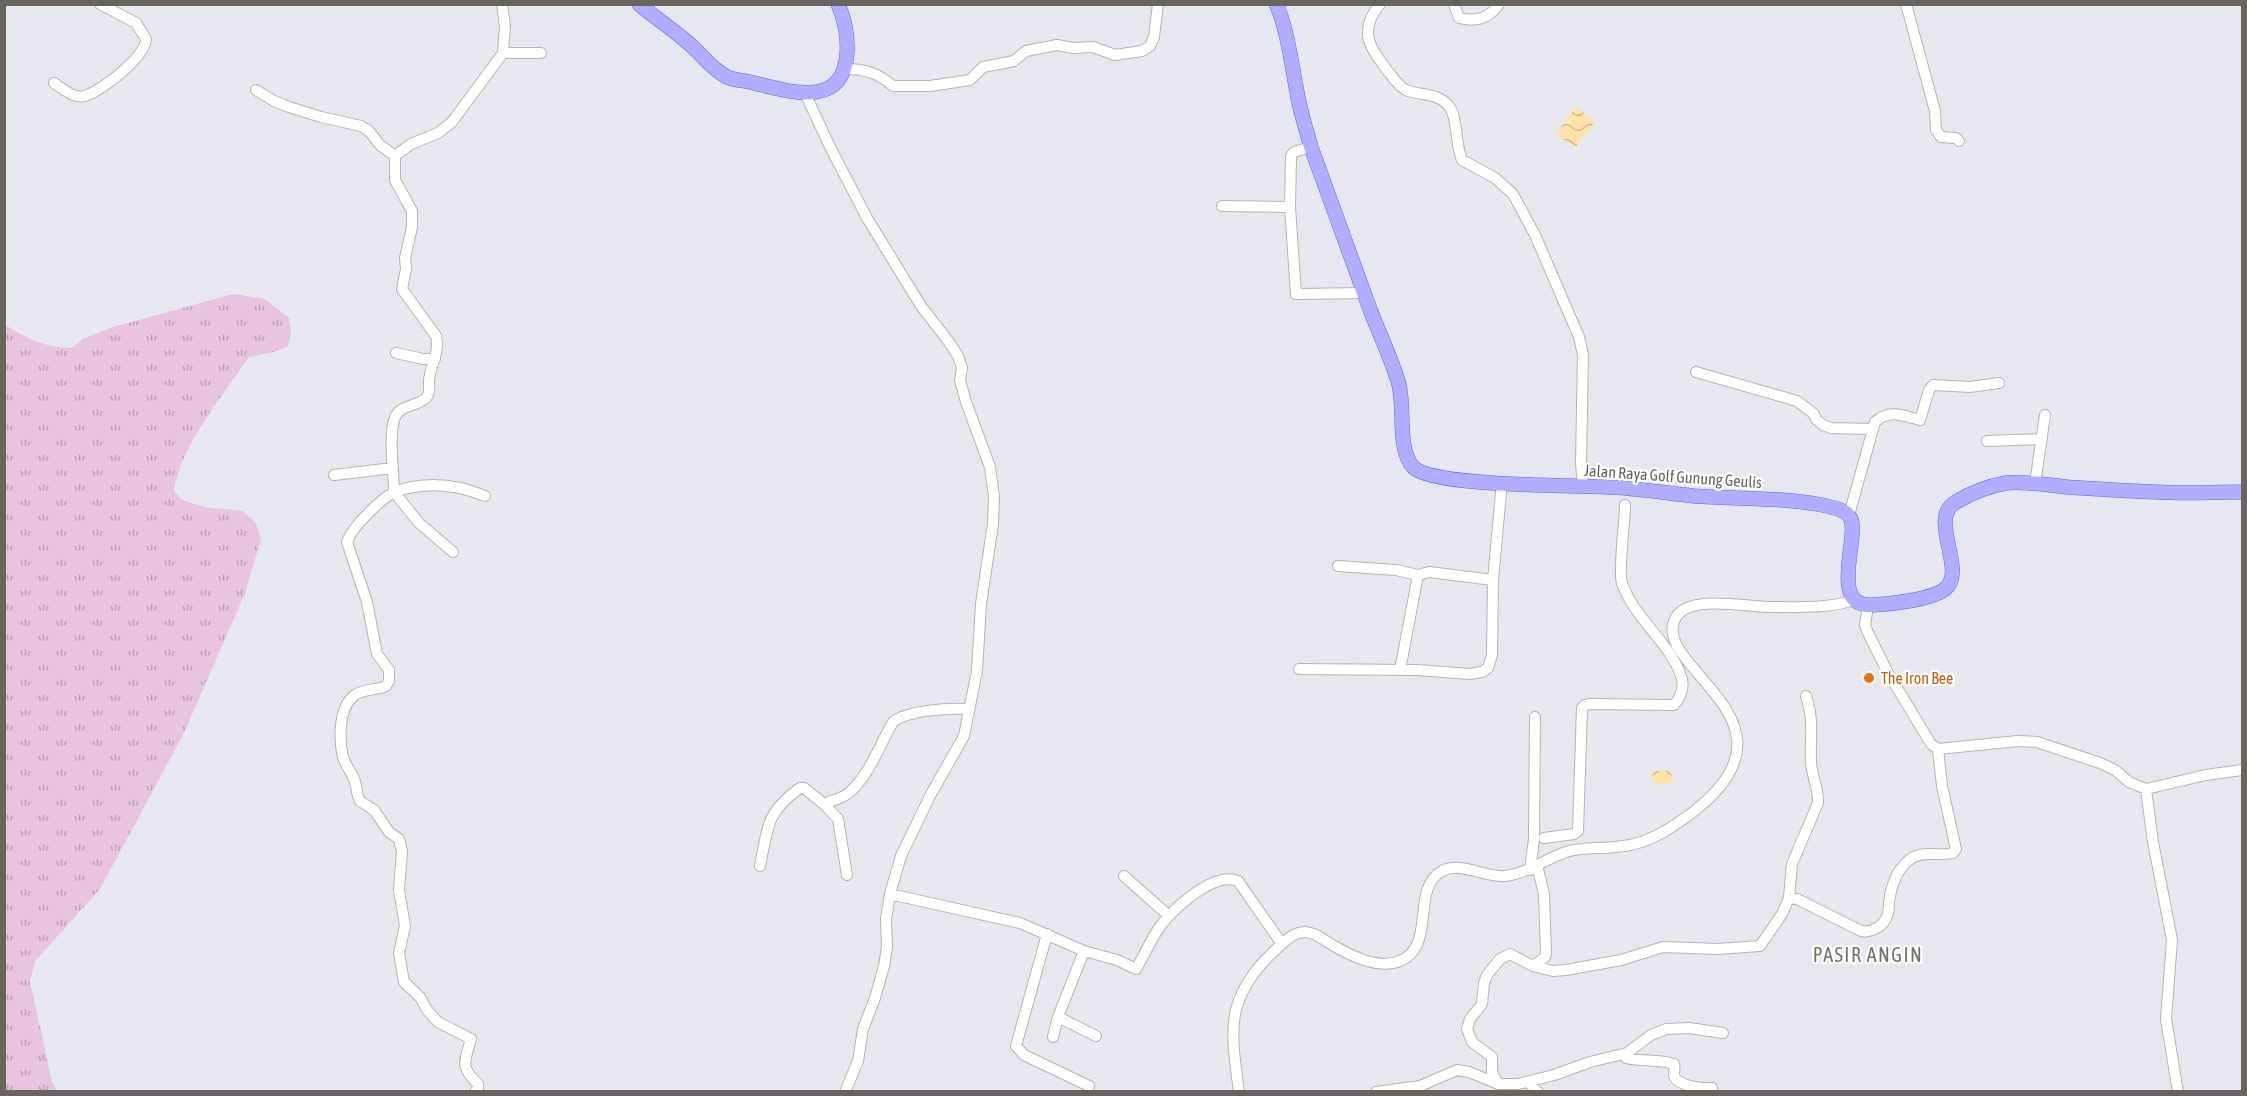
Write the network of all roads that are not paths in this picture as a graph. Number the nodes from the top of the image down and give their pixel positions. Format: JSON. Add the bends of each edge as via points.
{"nodes":[{"id":1,"x":100,"y":4,"type":"edge"},
{"id":2,"x":502,"y":4,"type":"edge"},
{"id":3,"x":639,"y":4,"type":"edge"},
{"id":4,"x":838,"y":4,"type":"edge"},
{"id":5,"x":1158,"y":4,"type":"edge"},
{"id":6,"x":1380,"y":4,"type":"edge"},
{"id":7,"x":1454,"y":4,"type":"edge"},
{"id":8,"x":1498,"y":4,"type":"edge"},
{"id":9,"x":1906,"y":4,"type":"edge"},
{"id":10,"x":1279,"y":7,"type":"edge"},
{"id":11,"x":503,"y":52,"type":"junction"},
{"id":12,"x":541,"y":53,"type":"dead end"},
{"id":13,"x":846,"y":69,"type":"junction"},
{"id":14,"x":54,"y":83,"type":"dead end"},
{"id":15,"x":256,"y":90,"type":"dead end"},
{"id":16,"x":805,"y":93,"type":"junction"},
{"id":17,"x":1959,"y":141,"type":"dead end"},
{"id":18,"x":1311,"y":147,"type":"junction"},
{"id":19,"x":395,"y":156,"type":"junction"},
{"id":20,"x":1222,"y":206,"type":"dead end"},
{"id":21,"x":1290,"y":207,"type":"junction"},
{"id":22,"x":1364,"y":293,"type":"junction"},
{"id":23,"x":396,"y":353,"type":"dead end"},
{"id":24,"x":435,"y":359,"type":"junction"},
{"id":25,"x":1696,"y":372,"type":"dead end"},
{"id":26,"x":2000,"y":383,"type":"dead end"},
{"id":27,"x":2045,"y":415,"type":"dead end"},
{"id":28,"x":1872,"y":429,"type":"junction"},
{"id":29,"x":2042,"y":439,"type":"junction"},
{"id":30,"x":1987,"y":441,"type":"dead end"},
{"id":31,"x":393,"y":468,"type":"junction"},
{"id":32,"x":334,"y":475,"type":"dead end"},
{"id":33,"x":1502,"y":482,"type":"junction"},
{"id":34,"x":2036,"y":484,"type":"junction"},
{"id":35,"x":1583,"y":486,"type":"junction"},
{"id":36,"x":394,"y":492,"type":"junction"},
{"id":37,"x":2242,"y":492,"type":"edge"},
{"id":38,"x":485,"y":496,"type":"dead end"},
{"id":39,"x":1625,"y":505,"type":"dead end"},
{"id":40,"x":1849,"y":515,"type":"junction"},
{"id":41,"x":453,"y":552,"type":"dead end"},
{"id":42,"x":1338,"y":566,"type":"dead end"},
{"id":43,"x":1418,"y":575,"type":"junction"},
{"id":44,"x":1493,"y":580,"type":"junction"},
{"id":45,"x":1862,"y":603,"type":"junction"},
{"id":46,"x":1673,"y":634,"type":"junction"},
{"id":47,"x":1658,"y":640,"type":"junction"},
{"id":48,"x":1299,"y":669,"type":"dead end"},
{"id":49,"x":1400,"y":670,"type":"junction"},
{"id":50,"x":1806,"y":696,"type":"dead end"},
{"id":51,"x":968,"y":709,"type":"junction"},
{"id":52,"x":1535,"y":717,"type":"dead end"},
{"id":53,"x":1938,"y":749,"type":"junction"},
{"id":54,"x":2242,"y":770,"type":"edge"},
{"id":55,"x":2146,"y":789,"type":"junction"},
{"id":56,"x":824,"y":804,"type":"junction"},
{"id":57,"x":1544,"y":838,"type":"dead end"},
{"id":58,"x":760,"y":866,"type":"dead end"},
{"id":59,"x":1533,"y":867,"type":"junction"},
{"id":60,"x":847,"y":875,"type":"dead end"},
{"id":61,"x":1124,"y":876,"type":"dead end"},
{"id":62,"x":890,"y":894,"type":"junction"},
{"id":63,"x":1789,"y":898,"type":"junction"},
{"id":64,"x":1169,"y":916,"type":"junction"},
{"id":65,"x":1047,"y":934,"type":"junction"},
{"id":66,"x":1282,"y":944,"type":"junction"},
{"id":67,"x":1084,"y":951,"type":"junction"},
{"id":68,"x":1533,"y":966,"type":"junction"},
{"id":69,"x":1058,"y":1017,"type":"junction"},
{"id":70,"x":1723,"y":1034,"type":"dead end"},
{"id":71,"x":1096,"y":1036,"type":"dead end"},
{"id":72,"x":1053,"y":1037,"type":"dead end"},
{"id":73,"x":1624,"y":1054,"type":"junction"},
{"id":74,"x":1528,"y":1082,"type":"junction"},
{"id":75,"x":1498,"y":1084,"type":"junction"},
{"id":76,"x":1089,"y":1086,"type":"dead end"},
{"id":77,"x":1713,"y":1088,"type":"dead end"},
{"id":78,"x":475,"y":1092,"type":"edge"},
{"id":79,"x":845,"y":1092,"type":"edge"},
{"id":80,"x":1239,"y":1092,"type":"edge"},
{"id":81,"x":1376,"y":1092,"type":"edge"},
{"id":82,"x":1538,"y":1092,"type":"edge"},
{"id":83,"x":2178,"y":1092,"type":"edge"}],
"edges":[{"from":1,"to":14,"type":"street","via":[[135,23],[146,39],[145,47],[114,78],[80,98]]},
{"from":2,"to":11,"type":"street"},
{"from":3,"to":16,"type":"main road","via":[[728,77]]},
{"from":4,"to":13,"type":"main road","via":[[846,28]]},
{"from":5,"to":13,"type":"street","via":[[1154,37],[1142,51],[1115,55],[1093,47],[1038,48],[1026,51],[1014,61],[984,67],[970,80],[930,86],[893,86],[870,71]]},
{"from":6,"to":35,"type":"street","via":[[1367,26],[1368,40],[1404,90],[1434,95],[1447,104],[1462,160],[1495,178],[1513,194],[1577,332],[1583,355]]},
{"from":7,"to":8,"type":"street","via":[[1459,18],[1472,21],[1491,14]]},
{"from":9,"to":17,"type":"street","via":[[1935,111],[1936,130],[1941,137]]},
{"from":10,"to":18,"type":"main road","name":"Jalan Raya Golf Gunung Geulis"},
{"from":11,"to":12,"type":"street"},
{"from":11,"to":19,"type":"street","via":[[452,123]]},
{"from":13,"to":16,"type":"main road","via":[[832,87]]},
{"from":15,"to":19,"type":"street","via":[[289,107],[361,126]]},
{"from":16,"to":51,"type":"street","via":[[867,218],[921,306],[955,350],[962,368],[960,381],[966,402],[990,467],[993,519],[981,604],[977,671]]},
{"from":18,"to":21,"type":"street","via":[[1291,156]]},
{"from":18,"to":22,"type":"main road","name":"Jalan Raya Golf Gunung Geulis"},
{"from":19,"to":24,"type":"street","via":[[395,180],[412,211],[402,289],[436,336]]},
{"from":20,"to":21,"type":"street"},
{"from":21,"to":22,"type":"street","via":[[1296,294]]},
{"from":22,"to":33,"type":"main road","name":"Jalan Raya Golf Gunung Geulis","via":[[1399,383],[1404,441],[1412,465],[1438,477]]},
{"from":23,"to":24,"type":"street"},
{"from":24,"to":31,"type":"street","via":[[430,367],[429,396],[400,410],[395,417]]},
{"from":25,"to":28,"type":"street","via":[[1797,400],[1831,428]]},
{"from":26,"to":28,"type":"street","via":[[1933,386],[1920,420],[1891,413],[1883,415]]},
{"from":27,"to":29,"type":"street"},
{"from":28,"to":40,"type":"street"},
{"from":29,"to":30,"type":"street"},
{"from":29,"to":34,"type":"street"},
{"from":31,"to":32,"type":"street"},
{"from":31,"to":36,"type":"street"},
{"from":33,"to":35,"type":"main road","name":"Jalan Raya Golf Gunung Geulis"},
{"from":33,"to":44,"type":"street"},
{"from":34,"to":37,"type":"main road","via":[[2158,493]]},
{"from":34,"to":45,"type":"main road","via":[[2002,484],[1951,504],[1946,520],[1952,573],[1947,588],[1923,597]]},
{"from":35,"to":40,"type":"main road","name":"Jalan Raya Golf Gunung Geulis","via":[[1821,504]]},
{"from":36,"to":38,"type":"street","via":[[446,485]]},
{"from":36,"to":41,"type":"street","via":[[418,522]]},
{"from":36,"to":78,"type":"street","via":[[381,499],[350,533],[347,542],[367,602],[377,654],[389,670],[389,681],[386,686],[360,692],[349,701],[343,713],[341,745],[360,801],[374,810],[389,832],[399,839],[399,890],[405,926],[399,953],[404,982],[438,1022],[471,1039],[464,1061],[467,1074],[478,1084]]},
{"from":39,"to":47,"type":"street","via":[[1621,580],[1631,602]]},
{"from":40,"to":45,"type":"main road","via":[[1852,523],[1848,581]]},
{"from":42,"to":43,"type":"street"},
{"from":43,"to":44,"type":"street","via":[[1428,572]]},
{"from":43,"to":49,"type":"street"},
{"from":44,"to":49,"type":"street","via":[[1492,656],[1488,668],[1470,674]]},
{"from":45,"to":46,"type":"street","via":[[1832,607],[1695,604],[1678,614]]},
{"from":45,"to":53,"type":"street","via":[[1865,625],[1879,656],[1931,744]]},
{"from":46,"to":47,"type":"street"},
{"from":46,"to":59,"type":"street","via":[[1736,727],[1737,755],[1730,772],[1698,808],[1652,839],[1569,851]]},
{"from":47,"to":57,"type":"street","via":[[1682,677],[1678,700],[1668,706],[1590,704],[1582,708],[1578,831]]},
{"from":48,"to":49,"type":"street"},
{"from":50,"to":63,"type":"street","via":[[1812,722],[1810,760],[1818,803],[1792,864]]},
{"from":51,"to":56,"type":"street","via":[[899,717],[854,788]]},
{"from":51,"to":62,"type":"street","via":[[964,736],[904,849]]},
{"from":52,"to":59,"type":"street"},
{"from":53,"to":55,"type":"street","via":[[2037,742],[2100,763]]},
{"from":53,"to":63,"type":"street","via":[[1942,786],[1956,843],[1954,851],[1945,855],[1919,854],[1908,861],[1893,882],[1887,918],[1869,932]]},
{"from":54,"to":55,"type":"street"},
{"from":55,"to":83,"type":"street","via":[[2172,940],[2166,1019]]},
{"from":56,"to":58,"type":"street","via":[[800,788],[778,806],[769,820]]},
{"from":56,"to":60,"type":"street","via":[[838,819]]},
{"from":59,"to":66,"type":"street","via":[[1504,876],[1464,868],[1440,872],[1426,893],[1416,946],[1400,961],[1363,960],[1305,932]]},
{"from":59,"to":68,"type":"street","via":[[1544,894],[1547,949],[1544,958]]},
{"from":61,"to":64,"type":"street"},
{"from":62,"to":65,"type":"street","via":[[1020,923]]},
{"from":62,"to":79,"type":"street","via":[[884,966],[863,1029],[858,1061]]},
{"from":63,"to":68,"type":"street","via":[[1760,946],[1663,947],[1622,960],[1566,970]]},
{"from":64,"to":66,"type":"street","via":[[1204,888],[1230,878],[1238,881]]},
{"from":64,"to":67,"type":"street","via":[[1136,969]]},
{"from":65,"to":67,"type":"street"},
{"from":65,"to":76,"type":"street","via":[[1016,1046],[1024,1055]]},
{"from":66,"to":80,"type":"street","via":[[1250,981],[1236,1009],[1232,1036]]},
{"from":67,"to":69,"type":"street"},
{"from":68,"to":75,"type":"street","via":[[1509,954],[1500,959],[1487,975],[1482,1004],[1468,1025],[1469,1038],[1492,1057],[1491,1068]]},
{"from":69,"to":71,"type":"street"},
{"from":69,"to":72,"type":"street"},
{"from":70,"to":73,"type":"street","via":[[1689,1028],[1666,1029]]},
{"from":73,"to":74,"type":"street"},
{"from":73,"to":77,"type":"street","via":[[1634,1060],[1674,1064],[1678,1081]]},
{"from":74,"to":75,"type":"street"},
{"from":74,"to":82,"type":"street"},
{"from":75,"to":81,"type":"street","via":[[1457,1070],[1420,1086]]}]}
